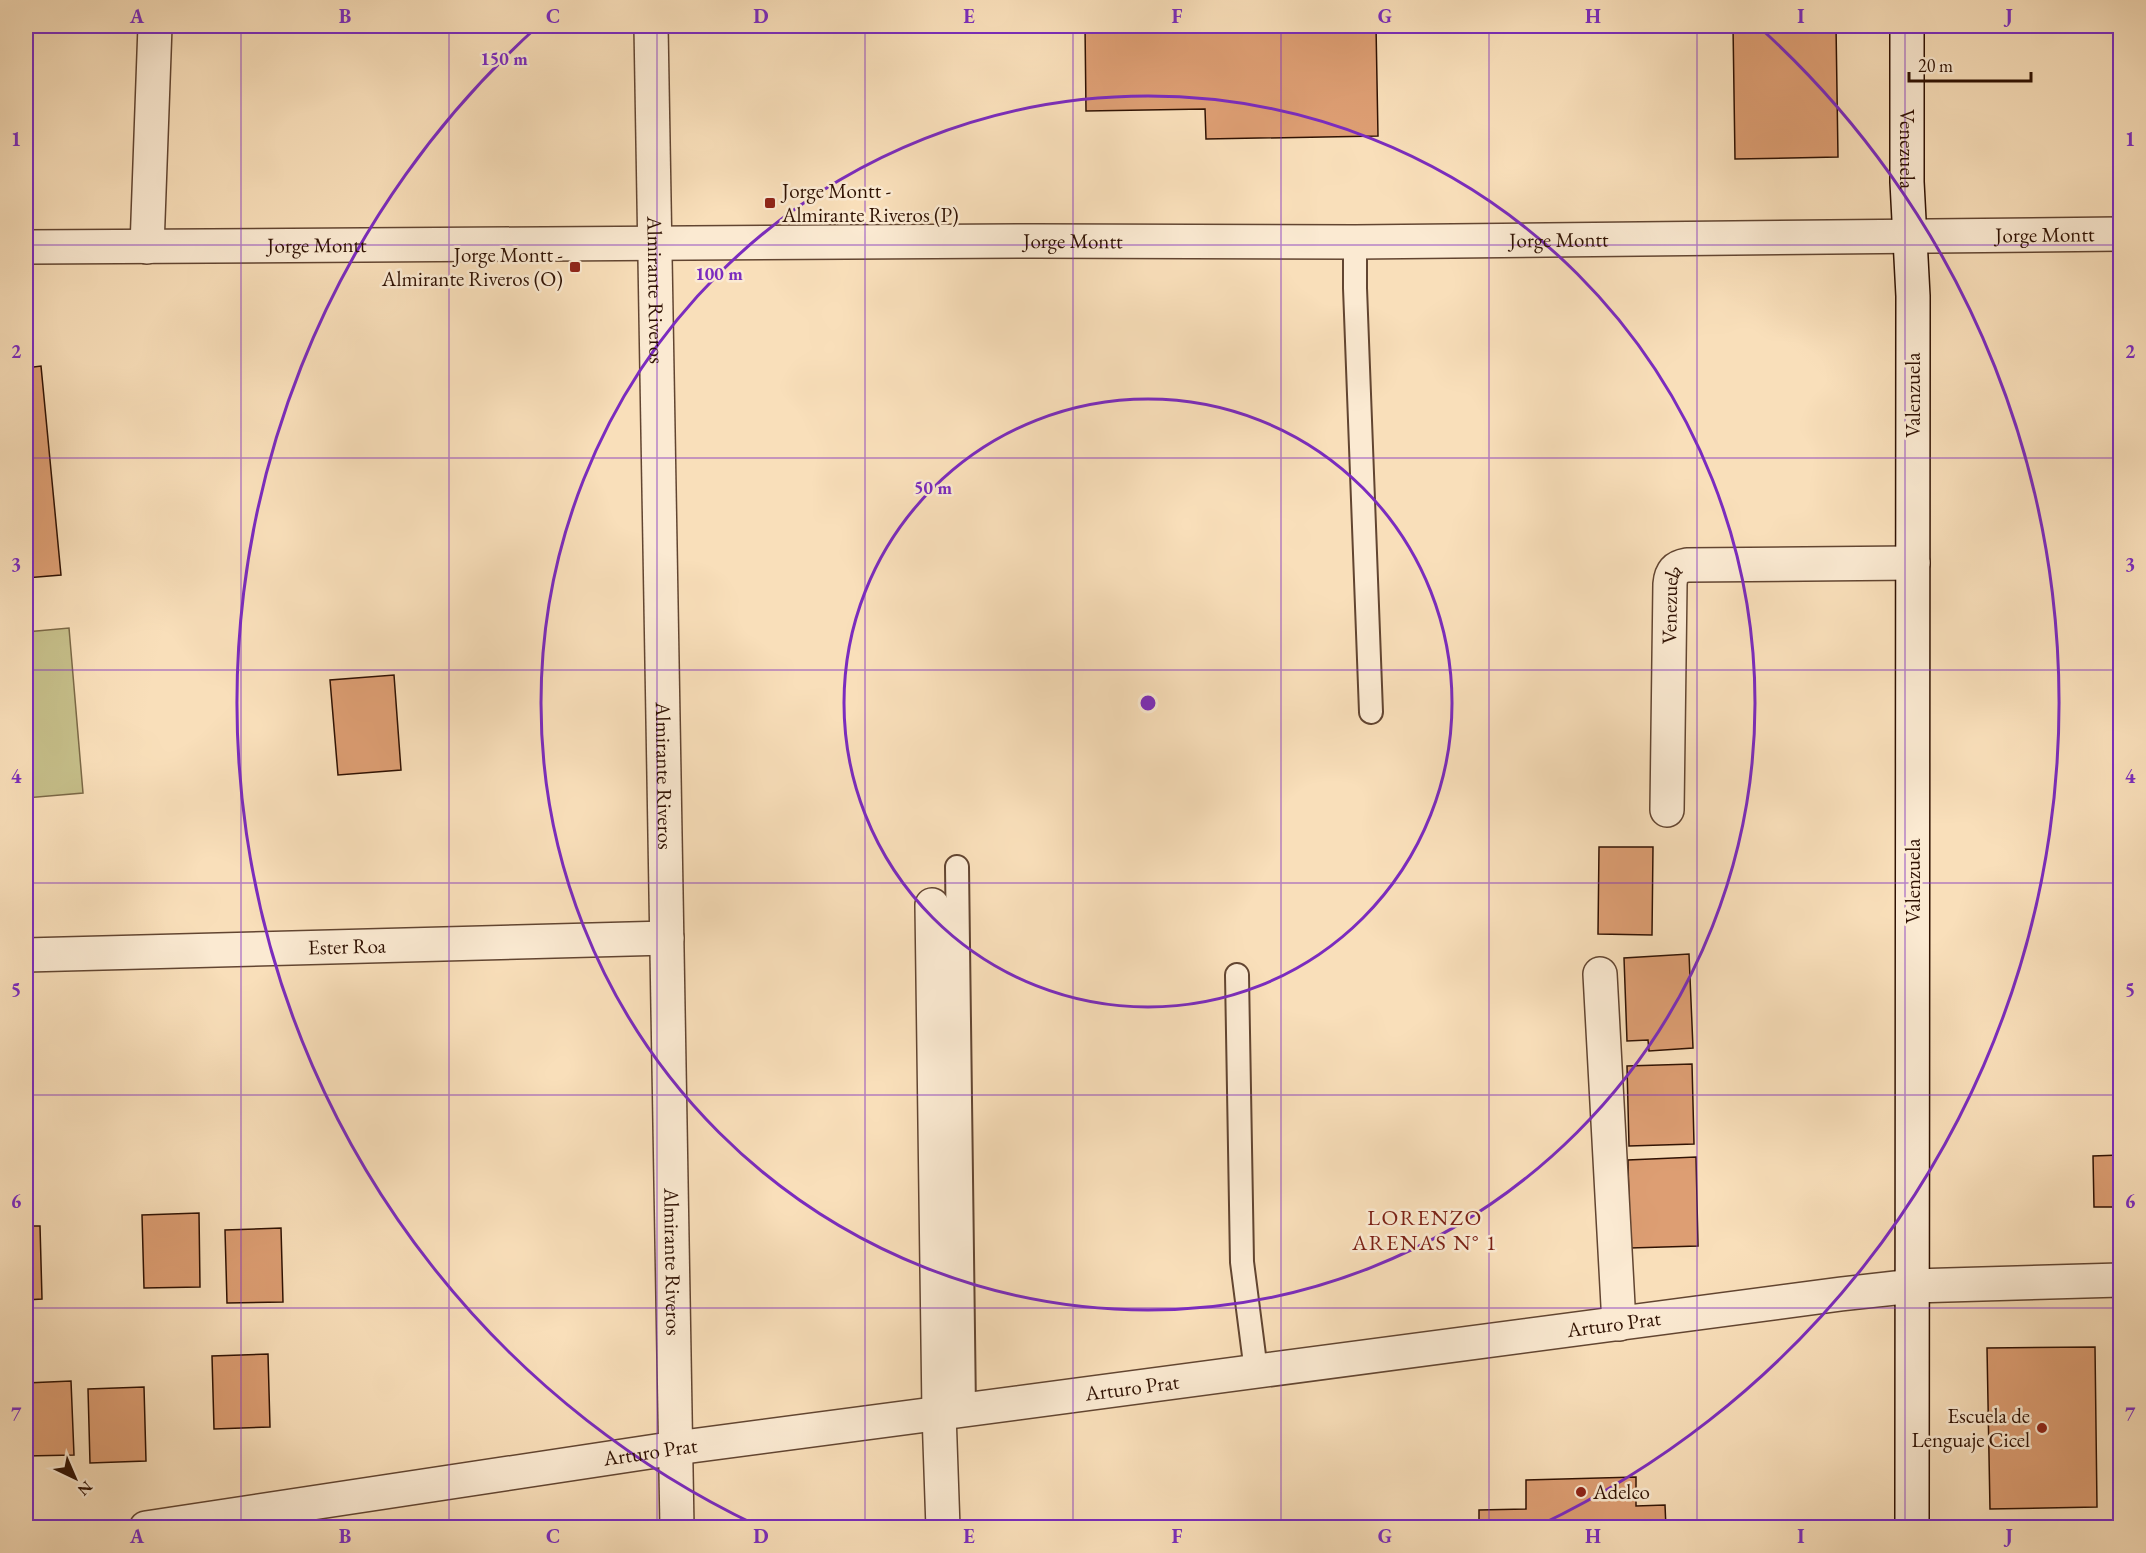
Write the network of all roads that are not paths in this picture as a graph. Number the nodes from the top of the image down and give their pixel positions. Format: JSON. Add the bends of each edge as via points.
{"nodes":[{"id":1,"x":155,"y":26,"type":"edge"},
{"id":2,"x":651,"y":26,"type":"edge"},
{"id":3,"x":1906,"y":26,"type":"edge"},
{"id":4,"x":2121,"y":234,"type":"edge"},
{"id":5,"x":1909,"y":235,"type":"junction"},
{"id":6,"x":1355,"y":242,"type":"junction"},
{"id":7,"x":655,"y":243,"type":"junction"},
{"id":8,"x":26,"y":247,"type":"edge"},
{"id":9,"x":147,"y":247,"type":"junction"},
{"id":10,"x":1913,"y":563,"type":"junction"},
{"id":11,"x":1371,"y":712,"type":"dead end"},
{"id":12,"x":1667,"y":810,"type":"dead end"},
{"id":13,"x":957,"y":867,"type":"dead end"},
{"id":14,"x":932,"y":905,"type":"dead end"},
{"id":15,"x":667,"y":938,"type":"junction"},
{"id":16,"x":26,"y":955,"type":"edge"},
{"id":17,"x":1600,"y":974,"type":"dead end"},
{"id":18,"x":1237,"y":975,"type":"dead end"},
{"id":19,"x":2121,"y":1280,"type":"edge"},
{"id":20,"x":1913,"y":1286,"type":"junction"},
{"id":21,"x":1619,"y":1324,"type":"junction"},
{"id":22,"x":1256,"y":1371,"type":"junction"},
{"id":23,"x":951,"y":1412,"type":"junction"},
{"id":24,"x":676,"y":1448,"type":"junction"},
{"id":25,"x":146,"y":1527,"type":"edge"},
{"id":26,"x":677,"y":1527,"type":"edge"},
{"id":27,"x":943,"y":1527,"type":"edge"},
{"id":28,"x":1912,"y":1527,"type":"edge"}],
"edges":[{"from":1,"to":9,"type":"street"},
{"from":2,"to":7,"type":"street","name":"Almirante Riveros"},
{"from":3,"to":5,"type":"street","name":"Venezuela"},
{"from":4,"to":5,"type":"street","name":"Jorge Montt"},
{"from":5,"to":6,"type":"street","name":"Jorge Montt"},
{"from":5,"to":10,"type":"street","name":"Valenzuela","via":[[1913,296]]},
{"from":6,"to":7,"type":"street","name":"Jorge Montt"},
{"from":6,"to":11,"type":"lane"},
{"from":7,"to":9,"type":"street","name":"Jorge Montt"},
{"from":7,"to":15,"type":"street","name":"Almirante Riveros"},
{"from":8,"to":9,"type":"street","name":"Jorge Montt"},
{"from":10,"to":12,"type":"street","name":"Venezuela","via":[[1687,565],[1674,570],[1670,584]]},
{"from":10,"to":20,"type":"street","name":"Valenzuela"},
{"from":13,"to":23,"type":"lane"},
{"from":14,"to":23,"type":"street"},
{"from":15,"to":16,"type":"street","name":"Ester Roa"},
{"from":15,"to":24,"type":"street","name":"Almirante Riveros"},
{"from":17,"to":21,"type":"street"},
{"from":18,"to":22,"type":"lane","via":[[1242,1262]]},
{"from":19,"to":20,"type":"street","name":"Arturo Prat"},
{"from":20,"to":21,"type":"street","name":"Arturo Prat"},
{"from":20,"to":28,"type":"street","name":"Valenzuela"},
{"from":21,"to":22,"type":"street","name":"Arturo Prat"},
{"from":22,"to":23,"type":"street","name":"Arturo Prat"},
{"from":23,"to":24,"type":"street","name":"Arturo Prat"},
{"from":23,"to":27,"type":"street"},
{"from":24,"to":25,"type":"street","name":"Arturo Prat"},
{"from":24,"to":26,"type":"street","name":"Almirante Riveros"}]}
